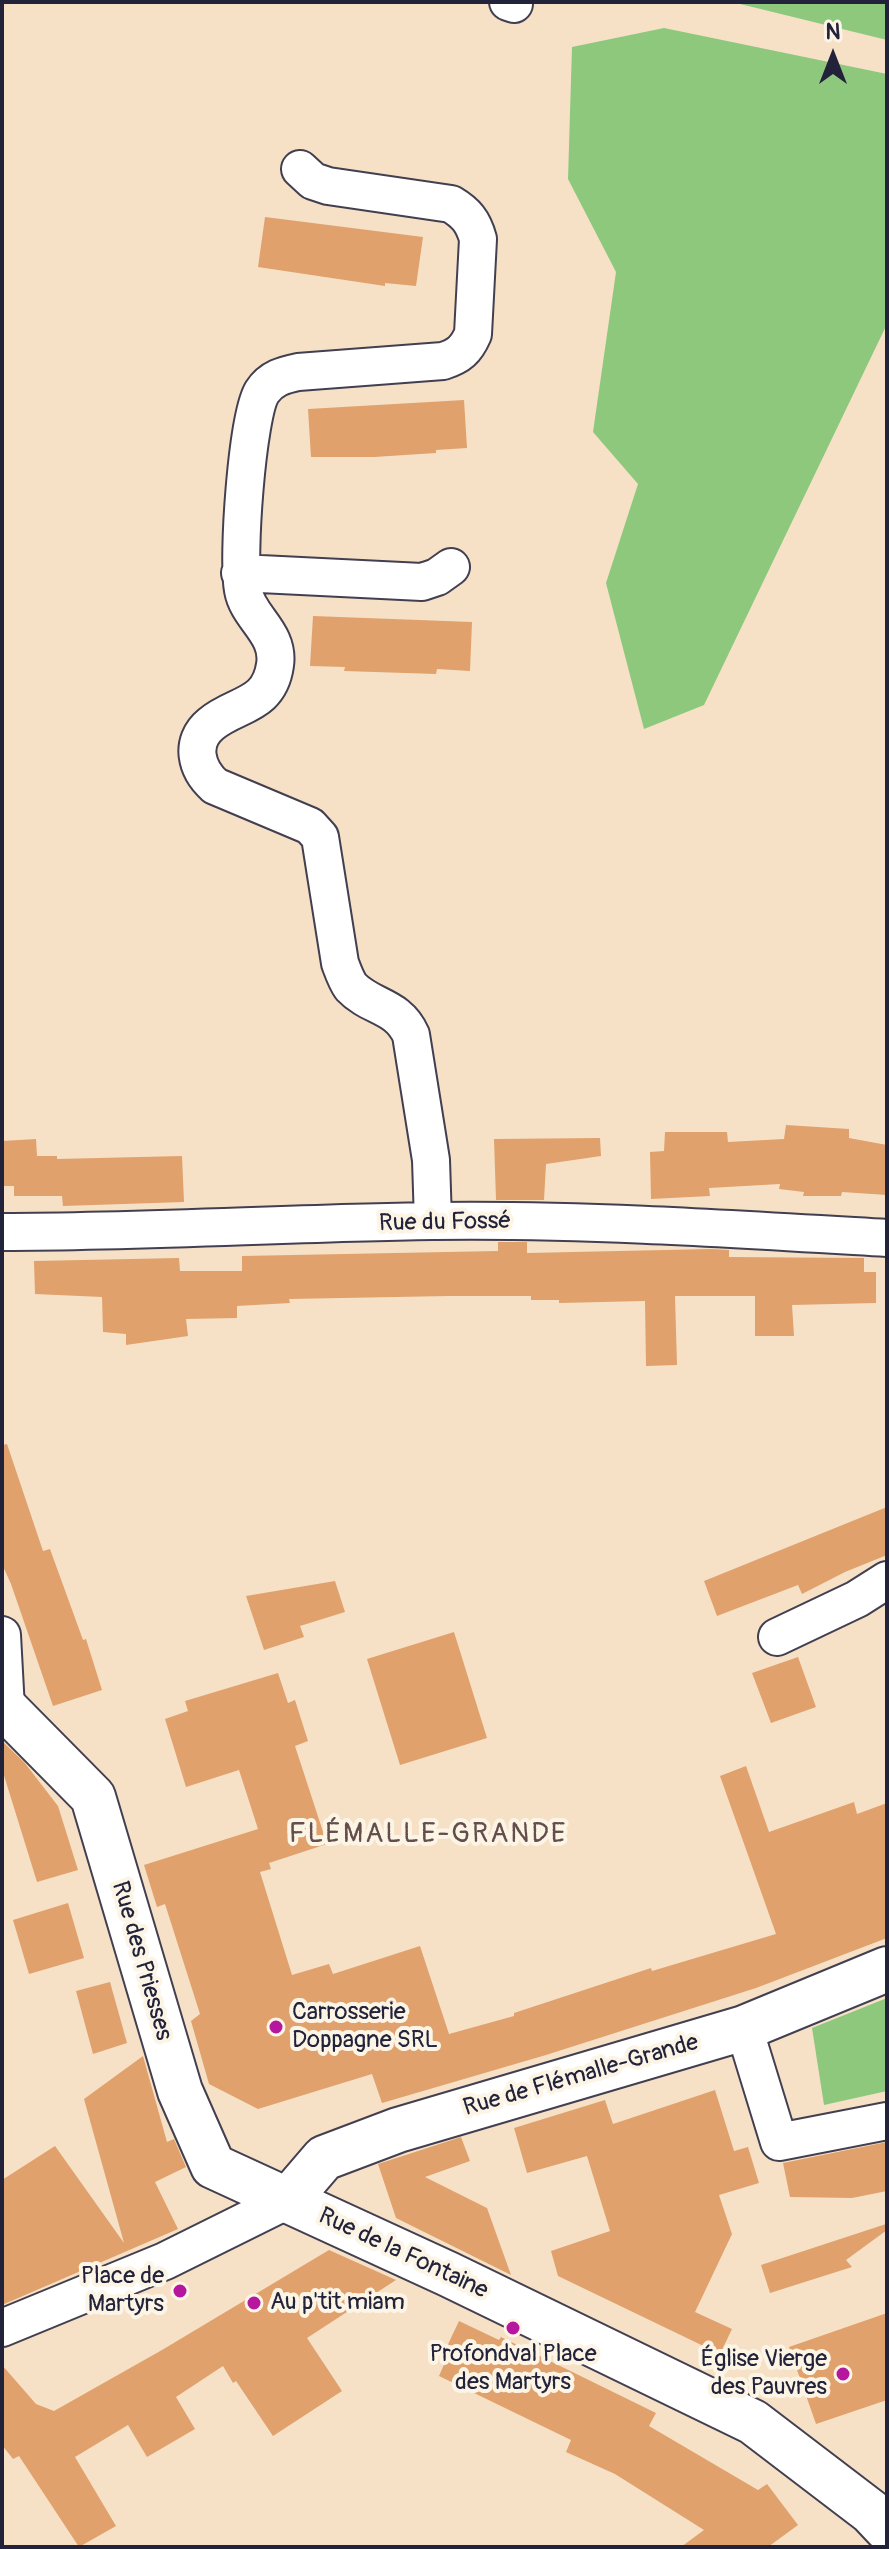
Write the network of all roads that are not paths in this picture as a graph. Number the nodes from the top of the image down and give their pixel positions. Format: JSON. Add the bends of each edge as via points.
{"nodes":[{"id":1,"x":300,"y":169,"type":"dead end"},
{"id":2,"x":451,"y":567,"type":"dead end"},
{"id":3,"x":240,"y":573,"type":"junction"},
{"id":4,"x":433,"y":1221,"type":"junction"},
{"id":5,"x":2,"y":1232,"type":"edge"},
{"id":6,"x":887,"y":1238,"type":"edge"},
{"id":7,"x":887,"y":1580,"type":"edge"},
{"id":8,"x":2,"y":1635,"type":"edge"},
{"id":9,"x":777,"y":1637,"type":"dead end"},
{"id":10,"x":4,"y":1708,"type":"edge"},
{"id":11,"x":887,"y":1969,"type":"edge"},
{"id":12,"x":744,"y":2028,"type":"junction"},
{"id":13,"x":887,"y":2121,"type":"edge"},
{"id":14,"x":288,"y":2200,"type":"junction"},
{"id":15,"x":2,"y":2328,"type":"edge"},
{"id":16,"x":887,"y":2529,"type":"edge"}],
"edges":[{"from":1,"to":3,"type":"street","via":[[328,186],[451,204],[466,213],[478,239],[473,334],[467,348],[443,361],[298,372],[268,383],[260,394],[251,436]]},
{"from":2,"to":3,"type":"street","via":[[422,582]]},
{"from":3,"to":4,"type":"street","via":[[246,603],[271,638],[274,671],[261,695],[205,729],[196,752],[198,765],[215,786],[310,826],[320,837],[345,977],[363,996],[405,1021],[411,1035],[431,1160]]},
{"from":4,"to":5,"type":"street","name":"Rue du Fossé"},
{"from":4,"to":6,"type":"street","name":"Rue du Fossé","via":[[645,1223]]},
{"from":7,"to":9,"type":"street"},
{"from":8,"to":10,"type":"street"},
{"from":10,"to":14,"type":"street","name":"Rue des Priesses","via":[[93,1797],[180,2091],[213,2166]]},
{"from":11,"to":12,"type":"street","name":"Rue de Flémalle-Grande"},
{"from":12,"to":13,"type":"street","via":[[779,2142]]},
{"from":12,"to":14,"type":"street","name":"Rue de Flémalle-Grande","via":[[398,2130],[324,2158]]},
{"from":14,"to":15,"type":"street","via":[[165,2261]]},
{"from":14,"to":16,"type":"street","name":"Rue de la Fontaine","via":[[753,2422]]}]}
